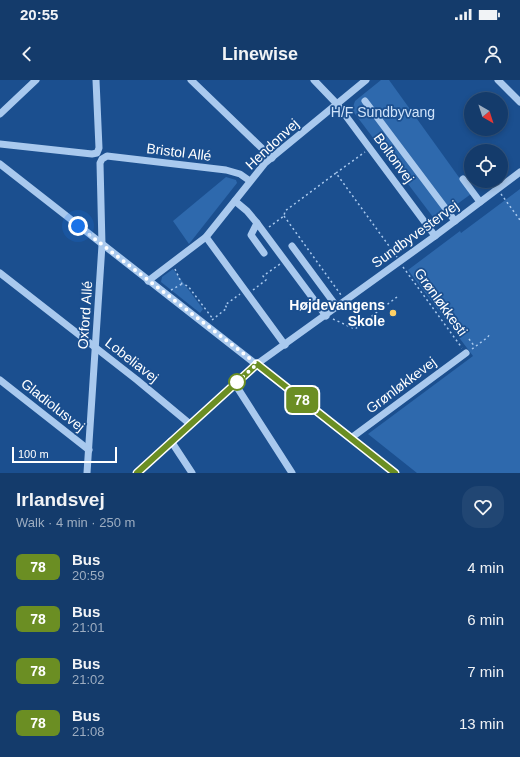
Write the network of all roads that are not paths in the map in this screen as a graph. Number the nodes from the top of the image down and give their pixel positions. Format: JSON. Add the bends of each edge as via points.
{"nodes":[{"id":1,"x":36,"y":80,"type":"edge"},
{"id":2,"x":96,"y":80,"type":"edge"},
{"id":3,"x":191,"y":80,"type":"edge"},
{"id":4,"x":314,"y":80,"type":"edge"},
{"id":5,"x":366,"y":80,"type":"edge"},
{"id":6,"x":498,"y":80,"type":"edge"},
{"id":7,"x":365,"y":101,"type":"dead end"},
{"id":8,"x":520,"y":102,"type":"edge"},
{"id":9,"x":337,"y":104,"type":"junction"},
{"id":10,"x":0,"y":114,"type":"edge"},
{"id":11,"x":0,"y":144,"type":"edge"},
{"id":12,"x":99,"y":156,"type":"junction"},
{"id":13,"x":272,"y":158,"type":"junction"},
{"id":14,"x":0,"y":164,"type":"edge"},
{"id":15,"x":520,"y":172,"type":"edge"},
{"id":16,"x":463,"y":179,"type":"dead end"},
{"id":17,"x":250,"y":181,"type":"junction"},
{"id":18,"x":235,"y":201,"type":"junction"},
{"id":19,"x":480,"y":202,"type":"junction"},
{"id":20,"x":455,"y":221,"type":"junction"},
{"id":21,"x":257,"y":223,"type":"junction"},
{"id":22,"x":435,"y":236,"type":"junction"},
{"id":23,"x":206,"y":237,"type":"junction"},
{"id":24,"x":102,"y":245,"type":"junction"},
{"id":25,"x":292,"y":246,"type":"dead end"},
{"id":26,"x":264,"y":253,"type":"dead end"},
{"id":27,"x":0,"y":273,"type":"edge"},
{"id":28,"x":148,"y":281,"type":"junction"},
{"id":29,"x":337,"y":307,"type":"junction"},
{"id":30,"x":326,"y":316,"type":"junction"},
{"id":31,"x":285,"y":344,"type":"junction"},
{"id":32,"x":96,"y":348,"type":"junction"},
{"id":33,"x":466,"y":353,"type":"road end"},
{"id":34,"x":257,"y":364,"type":"junction"},
{"id":35,"x":0,"y":380,"type":"edge"},
{"id":36,"x":235,"y":384,"type":"junction"},
{"id":37,"x":190,"y":424,"type":"junction"},
{"id":38,"x":351,"y":438,"type":"junction"},
{"id":39,"x":171,"y":441,"type":"junction"},
{"id":40,"x":89,"y":450,"type":"junction"},
{"id":41,"x":87,"y":473,"type":"edge"},
{"id":42,"x":137,"y":473,"type":"edge"},
{"id":43,"x":192,"y":473,"type":"edge"},
{"id":44,"x":292,"y":473,"type":"edge"},
{"id":45,"x":395,"y":473,"type":"edge"}],
"edges":[{"from":1,"to":10,"type":"street"},
{"from":2,"to":12,"type":"street","name":"Oxford Allé"},
{"from":3,"to":13,"type":"street"},
{"from":4,"to":9,"type":"street","name":"Boltonvej"},
{"from":5,"to":9,"type":"street","name":"Hendonvej"},
{"from":6,"to":8,"type":"street"},
{"from":7,"to":20,"type":"street"},
{"from":9,"to":13,"type":"street","name":"Hendonvej"},
{"from":9,"to":22,"type":"street","name":"Boltonvej"},
{"from":11,"to":12,"type":"street","name":"Bristol Allé"},
{"from":12,"to":17,"type":"street","name":"Bristol Allé","via":[[226,170],[240,174]]},
{"from":12,"to":24,"type":"street","name":"Oxford Allé"},
{"from":13,"to":17,"type":"street","name":"Hendonvej"},
{"from":14,"to":24,"type":"street"},
{"from":15,"to":19,"type":"street","name":"Sundbyvestervej"},
{"from":16,"to":19,"type":"street"},
{"from":17,"to":18,"type":"street","name":"Hendonvej"},
{"from":18,"to":21,"type":"street","via":[[248,211]]},
{"from":18,"to":23,"type":"street","name":"Hendonvej"},
{"from":19,"to":20,"type":"street","name":"Sundbyvestervej"},
{"from":20,"to":22,"type":"street","name":"Sundbyvestervej"},
{"from":21,"to":26,"type":"street","via":[[251,235]]},
{"from":21,"to":30,"type":"street"},
{"from":22,"to":29,"type":"street","name":"Sundbyvestervej"},
{"from":23,"to":28,"type":"street","name":"Hendonvej"},
{"from":23,"to":31,"type":"street"},
{"from":24,"to":28,"type":"street"},
{"from":24,"to":32,"type":"street","name":"Oxford Allé"},
{"from":25,"to":29,"type":"street"},
{"from":27,"to":32,"type":"street","name":"Lobeliavej"},
{"from":28,"to":34,"type":"street"},
{"from":29,"to":30,"type":"street","name":"Sundbyvestervej"},
{"from":30,"to":31,"type":"street","name":"Sundbyvestervej"},
{"from":31,"to":34,"type":"street","name":"Sundbyvestervej"},
{"from":32,"to":37,"type":"street","name":"Lobeliavej"},
{"from":32,"to":40,"type":"street","name":"Oxford Allé"},
{"from":33,"to":38,"type":"street","name":"Grønløkkevej"},
{"from":34,"to":36,"type":"street","name":"Sundbyvestervej"},
{"from":34,"to":38,"type":"street"},
{"from":35,"to":40,"type":"street","name":"Gladiolusvej"},
{"from":36,"to":37,"type":"street","name":"Sundbyvestervej"},
{"from":36,"to":44,"type":"street"},
{"from":37,"to":39,"type":"street","name":"Sundbyvestervej"},
{"from":38,"to":45,"type":"street"},
{"from":39,"to":42,"type":"street","name":"Sundbyvestervej"},
{"from":39,"to":43,"type":"street"},
{"from":40,"to":41,"type":"street","name":"Oxford Allé"}]}
